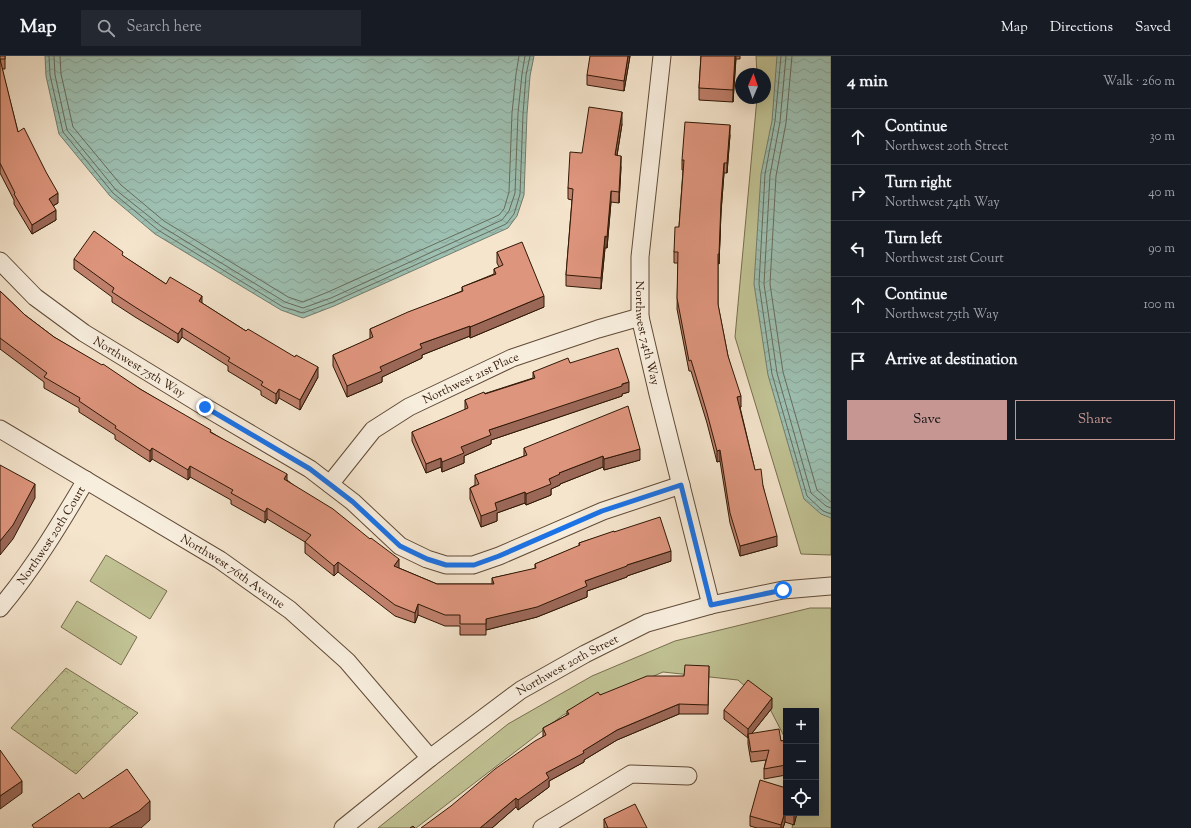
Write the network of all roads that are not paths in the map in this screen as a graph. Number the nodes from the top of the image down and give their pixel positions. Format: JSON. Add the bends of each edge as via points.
{"nodes":[{"id":1,"x":662,"y":56,"type":"edge"},
{"id":2,"x":0,"y":261,"type":"edge"},
{"id":3,"x":640,"y":317,"type":"junction"},
{"id":4,"x":0,"y":429,"type":"edge"},
{"id":5,"x":86,"y":480,"type":"junction"},
{"id":6,"x":330,"y":484,"type":"junction"},
{"id":7,"x":681,"y":485,"type":"junction"},
{"id":8,"x":831,"y":586,"type":"edge"},
{"id":9,"x":711,"y":605,"type":"junction"},
{"id":10,"x":0,"y":608,"type":"edge"},
{"id":11,"x":430,"y":758,"type":"junction"},
{"id":12,"x":688,"y":776,"type":"dead end"},
{"id":13,"x":545,"y":827,"type":"edge"},
{"id":14,"x":343,"y":828,"type":"edge"}],
"edges":[{"from":1,"to":3,"type":"street","name":"Northwest 74th Way","via":[[640,257]]},
{"from":2,"to":6,"type":"street","name":"Northwest 75th Way","via":[[35,297],[84,333],[310,469]]},
{"from":3,"to":6,"type":"street","name":"Northwest 21st Place","via":[[512,358],[409,407],[373,430]]},
{"from":3,"to":7,"type":"street","name":"Northwest 74th Way"},
{"from":4,"to":5,"type":"street","name":"Northwest 76th Avenue"},
{"from":5,"to":10,"type":"street","name":"Northwest 20th Court","via":[[14,592]]},
{"from":5,"to":11,"type":"street","name":"Northwest 76th Avenue","via":[[220,560],[290,610],[346,661]]},
{"from":6,"to":7,"type":"street","name":"Northwest 75th Way","via":[[400,546],[446,565],[474,565],[602,511]]},
{"from":7,"to":9,"type":"street","name":"Northwest 74th Way"},
{"from":8,"to":9,"type":"street","name":"Northwest 20th Street","via":[[783,590]]},
{"from":9,"to":11,"type":"street","name":"Northwest 20th Street","via":[[647,623],[585,654],[521,690]]},
{"from":11,"to":14,"type":"street","name":"Northwest 20th Street"},
{"from":12,"to":13,"type":"street","via":[[631,774]]}]}
